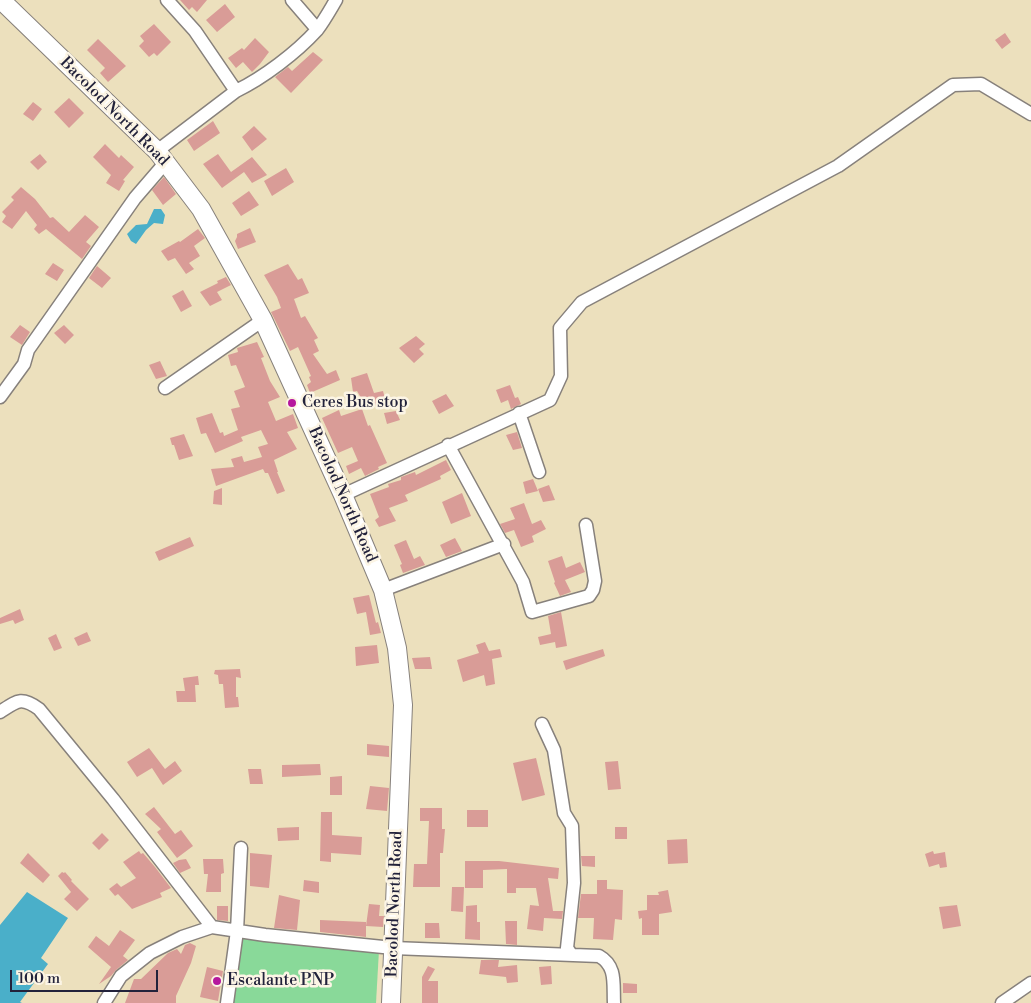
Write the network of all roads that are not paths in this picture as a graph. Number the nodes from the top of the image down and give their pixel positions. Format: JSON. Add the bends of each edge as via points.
{"nodes":[{"id":1,"x":1,"y":0,"type":"edge"},
{"id":2,"x":166,"y":0,"type":"edge"},
{"id":3,"x":292,"y":0,"type":"edge"},
{"id":4,"x":336,"y":0,"type":"edge"},
{"id":5,"x":318,"y":29,"type":"junction"},
{"id":6,"x":236,"y":91,"type":"junction"},
{"id":7,"x":1031,"y":114,"type":"edge"},
{"id":8,"x":162,"y":156,"type":"junction"},
{"id":9,"x":263,"y":320,"type":"junction"},
{"id":10,"x":165,"y":388,"type":"dead end"},
{"id":11,"x":0,"y":397,"type":"edge"},
{"id":12,"x":519,"y":414,"type":"junction"},
{"id":13,"x":448,"y":445,"type":"junction"},
{"id":14,"x":539,"y":472,"type":"dead end"},
{"id":15,"x":343,"y":495,"type":"junction"},
{"id":16,"x":586,"y":525,"type":"dead end"},
{"id":17,"x":504,"y":544,"type":"junction"},
{"id":18,"x":383,"y":590,"type":"junction"},
{"id":19,"x":0,"y":712,"type":"edge"},
{"id":20,"x":542,"y":724,"type":"dead end"},
{"id":21,"x":241,"y":848,"type":"dead end"},
{"id":22,"x":212,"y":927,"type":"junction"},
{"id":23,"x":237,"y":931,"type":"junction"},
{"id":24,"x":393,"y":948,"type":"junction"},
{"id":25,"x":570,"y":954,"type":"junction"},
{"id":26,"x":1031,"y":983,"type":"edge"},
{"id":27,"x":104,"y":1003,"type":"edge"},
{"id":28,"x":227,"y":1003,"type":"edge"},
{"id":29,"x":391,"y":1003,"type":"edge"},
{"id":30,"x":614,"y":1003,"type":"edge"},
{"id":31,"x":1002,"y":1003,"type":"edge"}],
"edges":[{"from":1,"to":8,"type":"highway","name":"Bacolod North Road"},
{"from":2,"to":6,"type":"street","via":[[195,30]]},
{"from":3,"to":5,"type":"street"},
{"from":4,"to":5,"type":"street"},
{"from":5,"to":6,"type":"street","via":[[283,60]]},
{"from":6,"to":8,"type":"street"},
{"from":7,"to":12,"type":"street","via":[[981,84],[953,86],[838,166],[582,302],[560,328],[561,376],[550,400]]},
{"from":8,"to":9,"type":"highway","name":"Bacolod North Road","via":[[201,208]]},
{"from":8,"to":11,"type":"street","via":[[28,350],[24,364]]},
{"from":9,"to":10,"type":"street"},
{"from":9,"to":15,"type":"highway","name":"Bacolod North Road"},
{"from":12,"to":13,"type":"street"},
{"from":12,"to":14,"type":"street"},
{"from":13,"to":15,"type":"street"},
{"from":13,"to":17,"type":"street"},
{"from":15,"to":18,"type":"highway","name":"Bacolod North Road"},
{"from":16,"to":17,"type":"street","via":[[595,581],[593,590],[589,596],[532,612],[523,582]]},
{"from":17,"to":18,"type":"street"},
{"from":18,"to":24,"type":"highway","name":"Bacolod North Road","via":[[397,648],[403,705]]},
{"from":19,"to":22,"type":"street","via":[[16,701],[28,701],[39,710],[113,798]]},
{"from":20,"to":25,"type":"street","via":[[554,750],[564,814],[572,826],[574,883],[567,948]]},
{"from":21,"to":23,"type":"street"},
{"from":22,"to":23,"type":"street"},
{"from":22,"to":27,"type":"street","via":[[150,953],[121,976]]},
{"from":23,"to":24,"type":"street"},
{"from":23,"to":28,"type":"street"},
{"from":24,"to":25,"type":"street"},
{"from":24,"to":29,"type":"highway","name":"Bacolod North Road"},
{"from":25,"to":30,"type":"street","via":[[599,956],[606,960],[612,968]]},
{"from":26,"to":31,"type":"street"}]}
